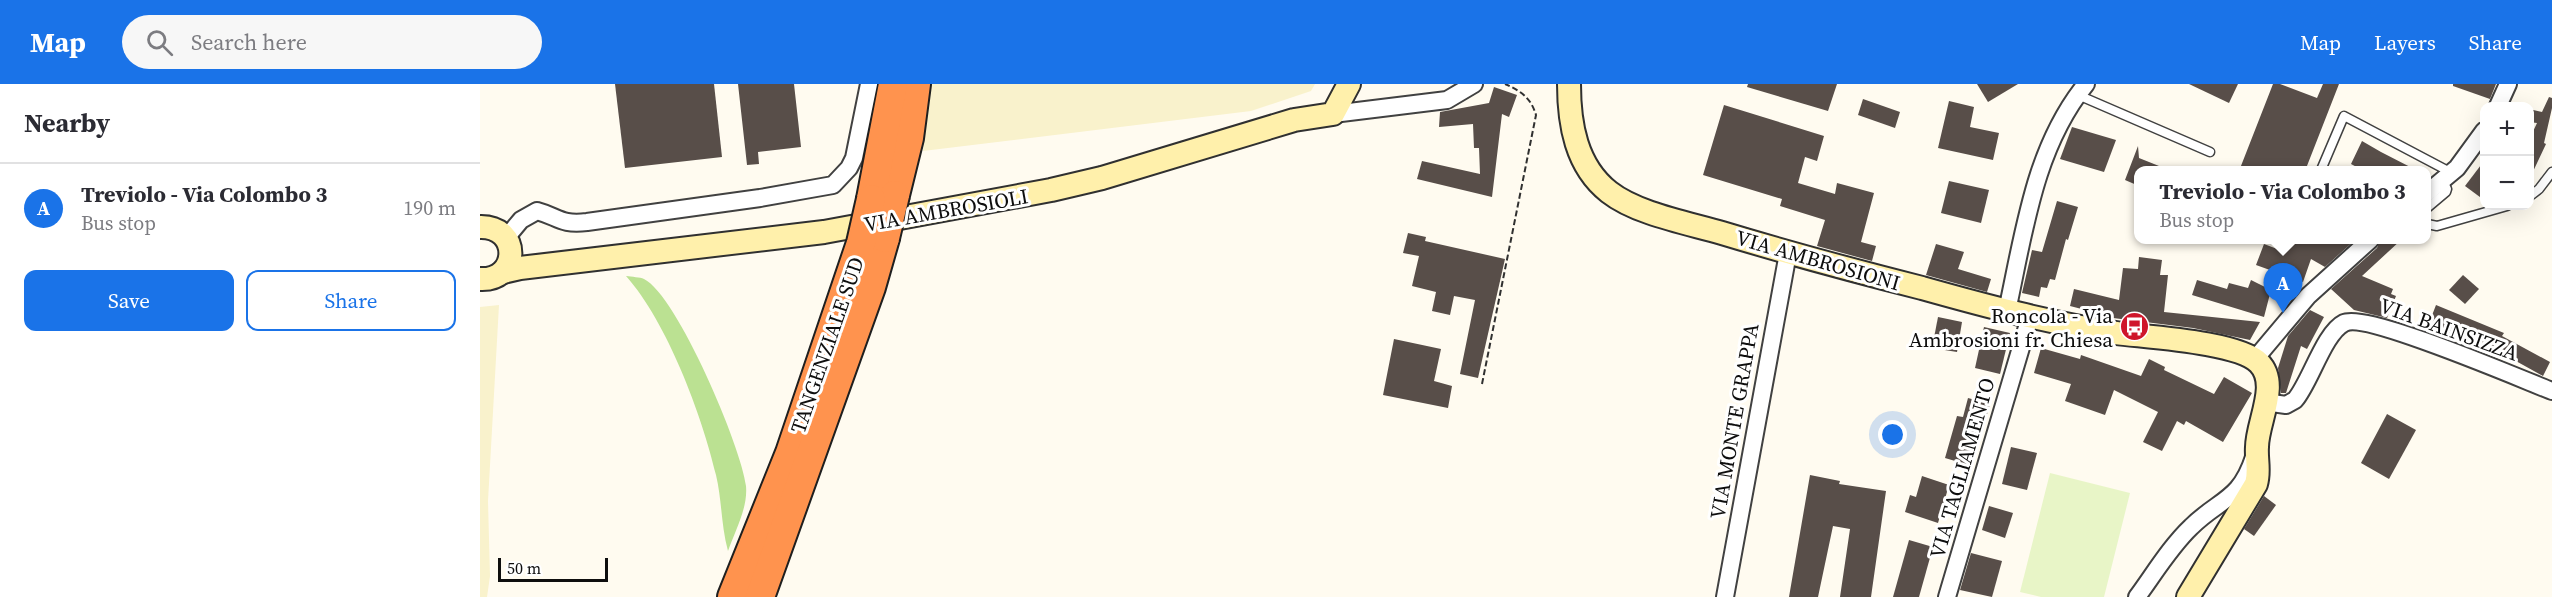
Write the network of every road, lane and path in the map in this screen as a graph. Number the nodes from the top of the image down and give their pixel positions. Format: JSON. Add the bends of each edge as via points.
{"nodes":[{"id":1,"x":869,"y":84,"type":"edge"},
{"id":2,"x":893,"y":84,"type":"edge"},
{"id":3,"x":916,"y":84,"type":"edge"},
{"id":4,"x":1349,"y":84,"type":"edge"},
{"id":5,"x":1474,"y":84,"type":"edge"},
{"id":6,"x":1505,"y":84,"type":"edge"},
{"id":7,"x":1569,"y":84,"type":"edge"},
{"id":8,"x":2508,"y":84,"type":"edge"},
{"id":9,"x":2082,"y":89,"type":"edge"},
{"id":10,"x":2500,"y":102,"type":"edge"},
{"id":11,"x":1333,"y":114,"type":"junction"},
{"id":12,"x":2480,"y":136,"type":"edge"},
{"id":13,"x":2210,"y":152,"type":"dead end"},
{"id":14,"x":2323,"y":166,"type":"edge"},
{"id":15,"x":2429,"y":166,"type":"edge"},
{"id":16,"x":2431,"y":167,"type":"edge"},
{"id":17,"x":2552,"y":172,"type":"edge"},
{"id":18,"x":2448,"y":177,"type":"junction"},
{"id":19,"x":2431,"y":190,"type":"edge"},
{"id":20,"x":2534,"y":192,"type":"edge"},
{"id":21,"x":883,"y":197,"type":"junction"},
{"id":22,"x":2431,"y":205,"type":"edge"},
{"id":23,"x":2493,"y":210,"type":"edge"},
{"id":24,"x":2431,"y":225,"type":"edge"},
{"id":25,"x":497,"y":235,"type":"edge"},
{"id":26,"x":873,"y":241,"type":"junction"},
{"id":27,"x":2366,"y":244,"type":"edge"},
{"id":28,"x":1788,"y":253,"type":"junction"},
{"id":29,"x":551,"y":265,"type":"junction"},
{"id":30,"x":503,"y":272,"type":"junction"},
{"id":31,"x":480,"y":279,"type":"edge"},
{"id":32,"x":2007,"y":311,"type":"junction"},
{"id":33,"x":2030,"y":317,"type":"junction"},
{"id":34,"x":2255,"y":359,"type":"junction"},
{"id":35,"x":1482,"y":384,"type":"dead end"},
{"id":36,"x":2552,"y":391,"type":"edge"},
{"id":37,"x":2265,"y":402,"type":"junction"},
{"id":38,"x":2257,"y":447,"type":"junction"},
{"id":39,"x":732,"y":597,"type":"edge"},
{"id":40,"x":760,"y":597,"type":"edge"},
{"id":41,"x":1725,"y":597,"type":"edge"},
{"id":42,"x":1947,"y":597,"type":"edge"},
{"id":43,"x":2137,"y":597,"type":"edge"},
{"id":44,"x":2188,"y":597,"type":"edge"}],
"edges":[{"from":1,"to":25,"type":"street","via":[[854,158],[833,185],[571,224],[537,211]]},
{"from":2,"to":21,"type":"highway","name":"TANGENZIALE SUD"},
{"from":3,"to":21,"type":"highway","name":"TANGENZIALE SUD","via":[[909,138]]},
{"from":4,"to":11,"type":"street"},
{"from":5,"to":11,"type":"street","via":[[1447,100]]},
{"from":6,"to":35,"type":"path","via":[[1532,101],[1536,115]]},
{"from":7,"to":28,"type":"street","name":"VIA AMBROSIONI","via":[[1571,123],[1579,151],[1593,176],[1610,193],[1637,207]]},
{"from":8,"to":10,"type":"street"},
{"from":9,"to":13,"type":"lane"},
{"from":9,"to":32,"type":"street","via":[[2044,157]]},
{"from":11,"to":29,"type":"street","name":"VIA AMBROSIOLI","via":[[1294,120],[1039,193],[824,232]]},
{"from":12,"to":18,"type":"street"},
{"from":14,"to":15,"type":"lane","via":[[2344,116]]},
{"from":16,"to":18,"type":"lane"},
{"from":17,"to":20,"type":"lane"},
{"from":18,"to":19,"type":"street"},
{"from":18,"to":22,"type":"lane","via":[[2446,192]]},
{"from":21,"to":26,"type":"highway","name":"TANGENZIALE SUD","bridge":true},
{"from":23,"to":24,"type":"lane"},
{"from":25,"to":29,"type":"street"},
{"from":25,"to":30,"type":"street","via":[[510,260]]},
{"from":26,"to":39,"type":"highway","name":"TANGENZIALE SUD"},
{"from":26,"to":40,"type":"highway","name":"TANGENZIALE SUD","via":[[872,288]]},
{"from":27,"to":34,"type":"street","via":[[2315,289]]},
{"from":28,"to":32,"type":"street","name":"VIA AMBROSIONI"},
{"from":28,"to":41,"type":"street","name":"VIA MONTE GRAPPA"},
{"from":29,"to":30,"type":"street","name":"VIA AMBROSIOLI"},
{"from":30,"to":31,"type":"street","name":"VIA AMBROSIOLI"},
{"from":32,"to":33,"type":"street","name":"VIA AMBROSIONI"},
{"from":33,"to":34,"type":"street","name":"VIA AMBROSIONI","via":[[2203,344]]},
{"from":33,"to":42,"type":"street","name":"VIA TAGLIAMENTO"},
{"from":34,"to":37,"type":"street","via":[[2267,377]]},
{"from":36,"to":37,"type":"street","name":"VIA BAINSIZZA","via":[[2406,335],[2355,321],[2344,323],[2335,332],[2295,400],[2286,405]]},
{"from":37,"to":38,"type":"street"},
{"from":38,"to":43,"type":"street","via":[[2239,489],[2191,527]]},
{"from":38,"to":44,"type":"street","via":[[2259,468],[2255,487]]}]}
